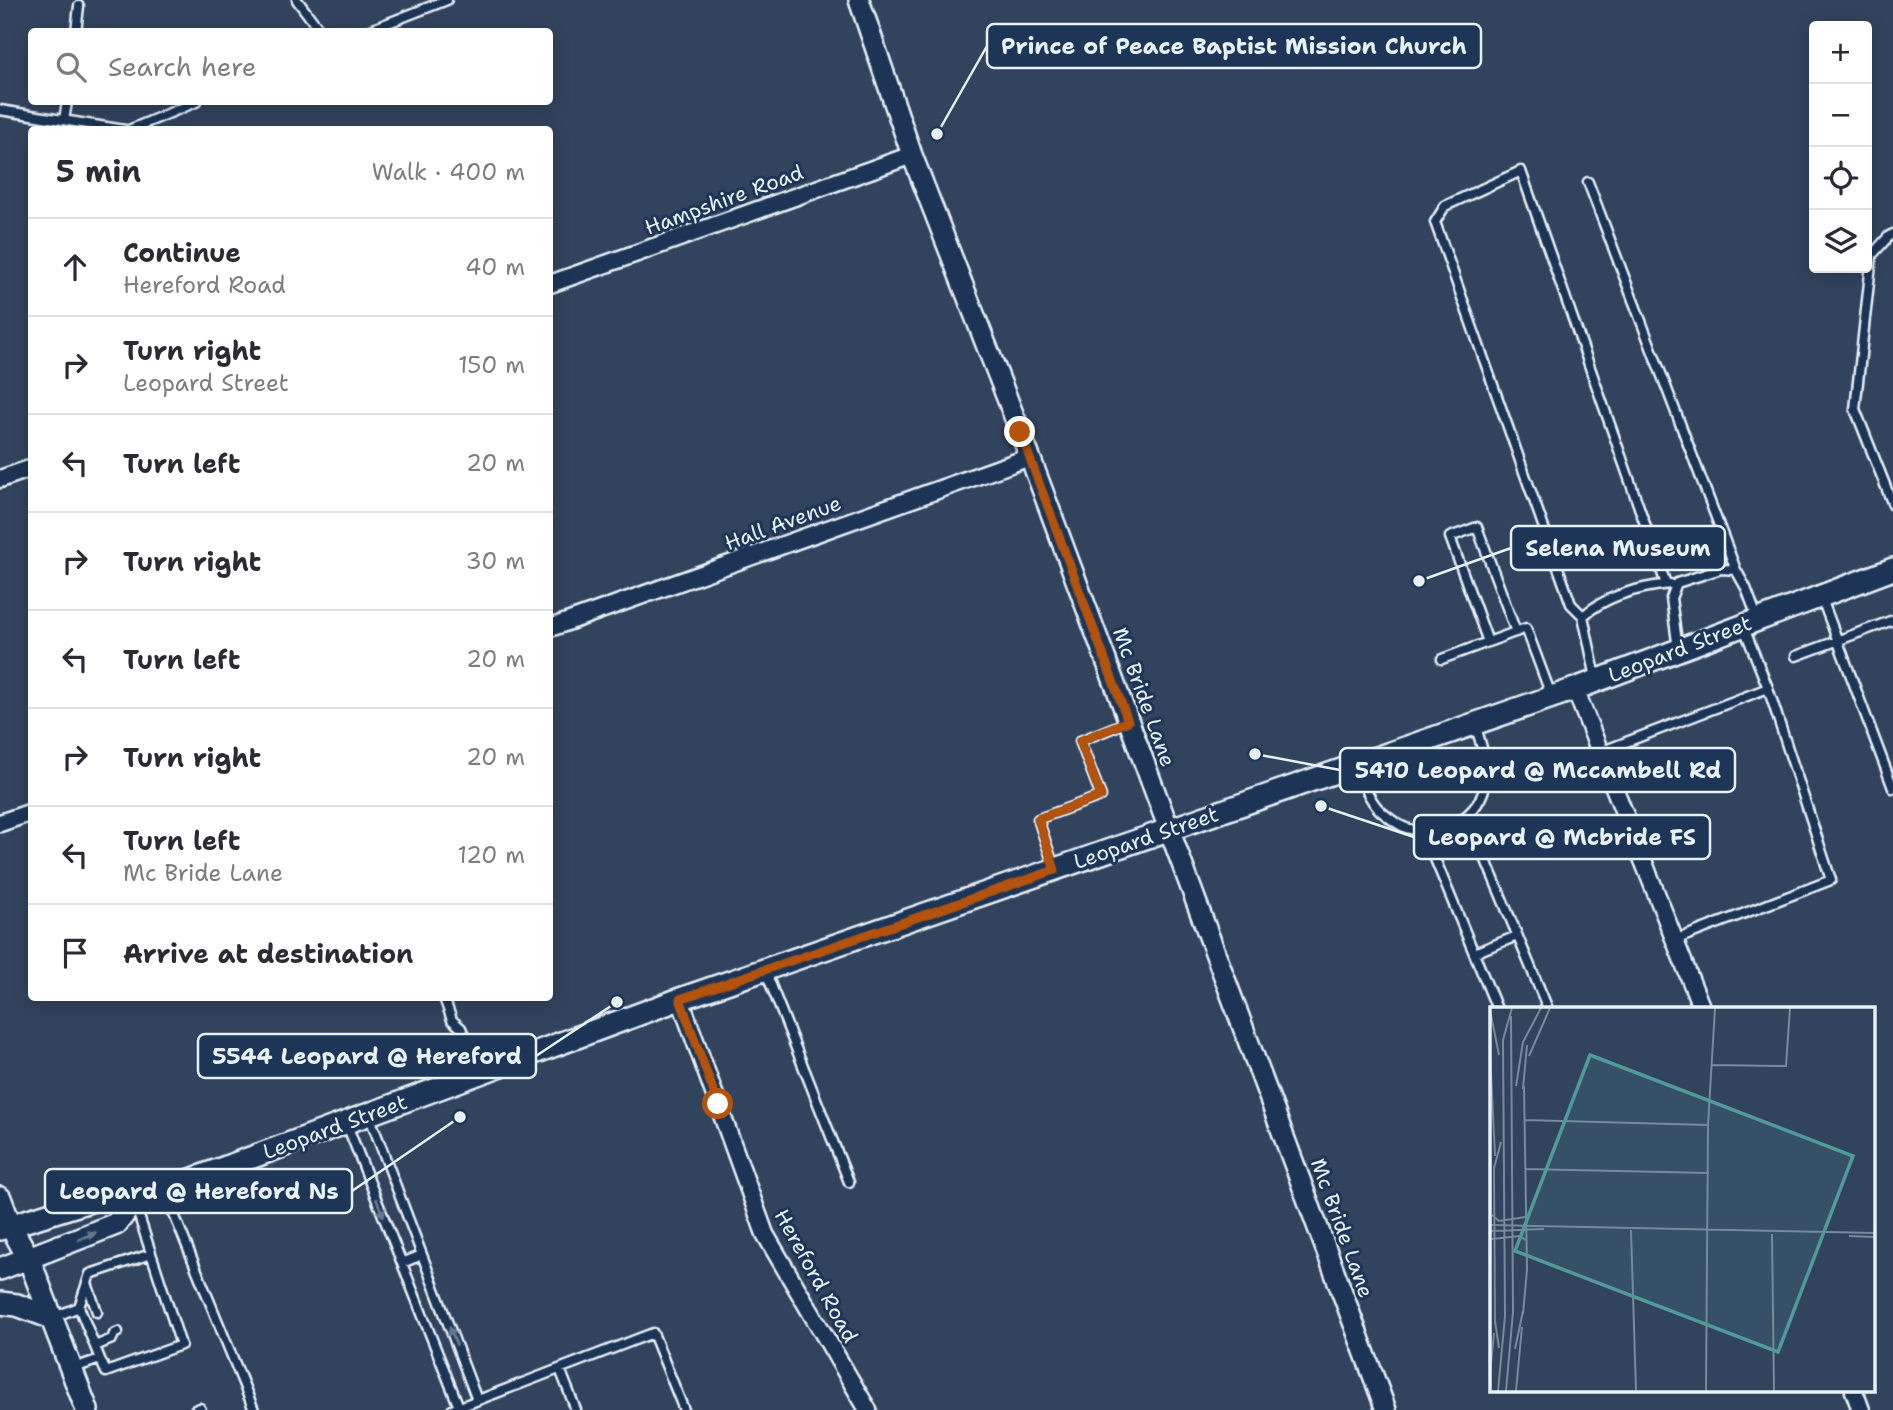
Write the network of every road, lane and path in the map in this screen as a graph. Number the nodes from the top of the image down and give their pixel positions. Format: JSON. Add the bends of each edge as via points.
{"nodes":[{"id":1,"x":297,"y":0,"type":"edge"},
{"id":2,"x":447,"y":0,"type":"edge"},
{"id":3,"x":859,"y":0,"type":"edge"},
{"id":4,"x":79,"y":6,"type":"dead end"},
{"id":5,"x":76,"y":28,"type":"edge"},
{"id":6,"x":318,"y":28,"type":"edge"},
{"id":7,"x":375,"y":28,"type":"edge"},
{"id":8,"x":66,"y":105,"type":"edge"},
{"id":9,"x":189,"y":105,"type":"edge"},
{"id":10,"x":0,"y":110,"type":"edge"},
{"id":11,"x":64,"y":120,"type":"junction"},
{"id":12,"x":102,"y":126,"type":"edge"},
{"id":13,"x":137,"y":126,"type":"edge"},
{"id":14,"x":912,"y":155,"type":"junction"},
{"id":15,"x":1588,"y":182,"type":"dead end"},
{"id":16,"x":1893,"y":234,"type":"edge"},
{"id":17,"x":553,"y":283,"type":"edge"},
{"id":18,"x":1030,"y":457,"type":"junction"},
{"id":19,"x":28,"y":469,"type":"edge"},
{"id":20,"x":0,"y":479,"type":"edge"},
{"id":21,"x":1893,"y":505,"type":"edge"},
{"id":22,"x":1893,"y":569,"type":"edge"},
{"id":23,"x":1736,"y":570,"type":"junction"},
{"id":24,"x":1677,"y":583,"type":"junction"},
{"id":25,"x":1666,"y":584,"type":"junction"},
{"id":26,"x":1821,"y":596,"type":"junction"},
{"id":27,"x":1583,"y":616,"type":"junction"},
{"id":28,"x":1893,"y":620,"type":"edge"},
{"id":29,"x":1751,"y":623,"type":"junction"},
{"id":30,"x":553,"y":627,"type":"edge"},
{"id":31,"x":1516,"y":632,"type":"junction"},
{"id":32,"x":1838,"y":640,"type":"junction"},
{"id":33,"x":1488,"y":642,"type":"junction"},
{"id":34,"x":1679,"y":650,"type":"junction"},
{"id":35,"x":1796,"y":656,"type":"dead end"},
{"id":36,"x":1442,"y":659,"type":"dead end"},
{"id":37,"x":1596,"y":681,"type":"junction"},
{"id":38,"x":1768,"y":688,"type":"junction"},
{"id":39,"x":1575,"y":689,"type":"junction"},
{"id":40,"x":1552,"y":697,"type":"junction"},
{"id":41,"x":1128,"y":721,"type":"junction"},
{"id":42,"x":1475,"y":724,"type":"junction"},
{"id":43,"x":1600,"y":752,"type":"junction"},
{"id":44,"x":1355,"y":764,"type":"junction"},
{"id":45,"x":1893,"y":788,"type":"edge"},
{"id":46,"x":28,"y":812,"type":"edge"},
{"id":47,"x":1468,"y":817,"type":"junction"},
{"id":48,"x":0,"y":823,"type":"edge"},
{"id":49,"x":1423,"y":830,"type":"junction"},
{"id":50,"x":1169,"y":831,"type":"junction"},
{"id":51,"x":1055,"y":870,"type":"junction"},
{"id":52,"x":1517,"y":936,"type":"junction"},
{"id":53,"x":1675,"y":940,"type":"junction"},
{"id":54,"x":1474,"y":953,"type":"junction"},
{"id":55,"x":765,"y":970,"type":"junction"},
{"id":56,"x":680,"y":999,"type":"junction"},
{"id":57,"x":445,"y":1001,"type":"edge"},
{"id":58,"x":1496,"y":1007,"type":"edge"},
{"id":59,"x":1547,"y":1007,"type":"edge"},
{"id":60,"x":1701,"y":1007,"type":"edge"},
{"id":61,"x":480,"y":1073,"type":"junction"},
{"id":62,"x":368,"y":1114,"type":"junction"},
{"id":63,"x":346,"y":1122,"type":"junction"},
{"id":64,"x":849,"y":1182,"type":"dead end"},
{"id":65,"x":164,"y":1190,"type":"junction"},
{"id":66,"x":0,"y":1198,"type":"edge"},
{"id":67,"x":134,"y":1201,"type":"junction"},
{"id":68,"x":5,"y":1227,"type":"edge"},
{"id":69,"x":151,"y":1254,"type":"junction"},
{"id":70,"x":422,"y":1255,"type":"junction"},
{"id":71,"x":29,"y":1259,"type":"junction"},
{"id":72,"x":402,"y":1263,"type":"junction"},
{"id":73,"x":0,"y":1269,"type":"edge"},
{"id":74,"x":87,"y":1283,"type":"junction"},
{"id":75,"x":0,"y":1303,"type":"edge"},
{"id":76,"x":79,"y":1307,"type":"junction"},
{"id":77,"x":97,"y":1312,"type":"dead end"},
{"id":78,"x":51,"y":1318,"type":"junction"},
{"id":79,"x":113,"y":1337,"type":"dead end"},
{"id":80,"x":95,"y":1346,"type":"junction"},
{"id":81,"x":100,"y":1359,"type":"junction"},
{"id":82,"x":560,"y":1368,"type":"junction"},
{"id":83,"x":71,"y":1369,"type":"junction"},
{"id":84,"x":1854,"y":1392,"type":"edge"},
{"id":85,"x":477,"y":1400,"type":"junction"},
{"id":86,"x":455,"y":1408,"type":"edge"},
{"id":87,"x":87,"y":1410,"type":"edge"},
{"id":88,"x":195,"y":1410,"type":"edge"},
{"id":89,"x":201,"y":1410,"type":"edge"},
{"id":90,"x":254,"y":1410,"type":"edge"},
{"id":91,"x":576,"y":1410,"type":"edge"},
{"id":92,"x":684,"y":1410,"type":"edge"},
{"id":93,"x":868,"y":1410,"type":"edge"},
{"id":94,"x":1385,"y":1410,"type":"edge"},
{"id":95,"x":1861,"y":1410,"type":"edge"}],
"edges":[{"from":1,"to":6,"type":"lane"},
{"from":2,"to":7,"type":"lane"},
{"from":3,"to":14,"type":"street","name":"Mc Bride Lane"},
{"from":4,"to":5,"type":"lane"},
{"from":8,"to":11,"type":"lane"},
{"from":9,"to":13,"type":"lane"},
{"from":10,"to":11,"type":"lane"},
{"from":11,"to":12,"type":"lane"},
{"from":14,"to":17,"type":"street","name":"Hampshire Road"},
{"from":14,"to":18,"type":"street","name":"Mc Bride Lane"},
{"from":15,"to":23,"type":"lane"},
{"from":16,"to":21,"type":"lane","via":[[1872,255],[1855,410]]},
{"from":18,"to":30,"type":"street","name":"Hall Avenue"},
{"from":18,"to":41,"type":"street","name":"Mc Bride Lane"},
{"from":19,"to":20,"type":"street"},
{"from":22,"to":26,"type":"main road","name":"Leopard Street"},
{"from":23,"to":24,"type":"lane","via":[[1721,569]]},
{"from":23,"to":29,"type":"lane","via":[[1746,588]]},
{"from":24,"to":25,"type":"lane"},
{"from":24,"to":34,"type":"lane","via":[[1671,598]]},
{"from":25,"to":27,"type":"lane","via":[[1609,599]]},
{"from":25,"to":27,"type":"lane","via":[[1521,171],[1445,206],[1435,222],[1571,604]]},
{"from":26,"to":29,"type":"main road","name":"Leopard Street"},
{"from":26,"to":32,"type":"lane"},
{"from":27,"to":37,"type":"lane"},
{"from":28,"to":32,"type":"lane"},
{"from":29,"to":34,"type":"main road","name":"Leopard Street"},
{"from":29,"to":38,"type":"lane"},
{"from":31,"to":33,"type":"lane"},
{"from":31,"to":33,"type":"lane","via":[[1477,527],[1450,537]]},
{"from":31,"to":40,"type":"lane","via":[[1526,628]]},
{"from":32,"to":35,"type":"lane"},
{"from":32,"to":45,"type":"lane"},
{"from":33,"to":36,"type":"lane"},
{"from":34,"to":37,"type":"main road","name":"Leopard Street"},
{"from":37,"to":39,"type":"main road","name":"Leopard Street"},
{"from":38,"to":43,"type":"lane"},
{"from":38,"to":53,"type":"lane","via":[[1831,880]]},
{"from":39,"to":40,"type":"main road","name":"Leopard Street"},
{"from":39,"to":43,"type":"street"},
{"from":40,"to":42,"type":"main road","name":"Leopard Street"},
{"from":41,"to":50,"type":"street","name":"Mc Bride Lane"},
{"from":41,"to":51,"type":"lane","via":[[1080,741],[1101,796],[1038,819]]},
{"from":42,"to":44,"type":"main road","name":"Leopard Street"},
{"from":42,"to":47,"type":"lane","via":[[1486,779]]},
{"from":43,"to":53,"type":"street"},
{"from":44,"to":49,"type":"lane","via":[[1380,811],[1405,827]]},
{"from":44,"to":50,"type":"main road","name":"Leopard Street"},
{"from":46,"to":48,"type":"street"},
{"from":47,"to":49,"type":"lane"},
{"from":47,"to":52,"type":"lane"},
{"from":49,"to":54,"type":"lane"},
{"from":50,"to":51,"type":"main road","name":"Leopard Street"},
{"from":50,"to":94,"type":"street","name":"Mc Bride Lane"},
{"from":51,"to":55,"type":"main road","name":"Leopard Street"},
{"from":52,"to":54,"type":"lane"},
{"from":52,"to":59,"type":"lane"},
{"from":53,"to":60,"type":"street"},
{"from":54,"to":58,"type":"lane"},
{"from":55,"to":56,"type":"main road","name":"Leopard Street"},
{"from":55,"to":64,"type":"lane"},
{"from":56,"to":61,"type":"main road","name":"Leopard Street"},
{"from":56,"to":93,"type":"street","name":"Hereford Road","via":[[765,1234]]},
{"from":57,"to":61,"type":"lane"},
{"from":61,"to":62,"type":"main road","name":"Leopard Street"},
{"from":62,"to":63,"type":"main road","name":"Leopard Street"},
{"from":62,"to":70,"type":"lane"},
{"from":63,"to":65,"type":"main road","name":"Leopard Street"},
{"from":63,"to":72,"type":"lane","one_way":true},
{"from":65,"to":67,"type":"main road","name":"Leopard Street"},
{"from":65,"to":90,"type":"lane"},
{"from":66,"to":68,"type":"main road"},
{"from":67,"to":68,"type":"main road","name":"Leopard Street","via":[[106,1196]]},
{"from":67,"to":69,"type":"lane"},
{"from":71,"to":67,"type":"main road","one_way":true,"via":[[116,1224]]},
{"from":68,"to":71,"type":"main road"},
{"from":69,"to":74,"type":"lane","via":[[90,1274]]},
{"from":69,"to":81,"type":"lane","via":[[181,1345],[106,1372]]},
{"from":70,"to":72,"type":"lane"},
{"from":85,"to":70,"type":"lane","one_way":true},
{"from":71,"to":73,"type":"main road"},
{"from":71,"to":78,"type":"main road"},
{"from":72,"to":86,"type":"lane"},
{"from":74,"to":76,"type":"lane"},
{"from":74,"to":77,"type":"lane"},
{"from":75,"to":78,"type":"main road"},
{"from":76,"to":78,"type":"lane"},
{"from":76,"to":80,"type":"lane"},
{"from":78,"to":83,"type":"main road"},
{"from":79,"to":80,"type":"lane"},
{"from":80,"to":81,"type":"lane"},
{"from":81,"to":83,"type":"lane"},
{"from":82,"to":85,"type":"lane"},
{"from":82,"to":91,"type":"lane"},
{"from":82,"to":92,"type":"lane","via":[[653,1333]]},
{"from":83,"to":87,"type":"main road"},
{"from":84,"to":95,"type":"street"},
{"from":85,"to":86,"type":"lane"},
{"from":88,"to":89,"type":"lane"}]}
